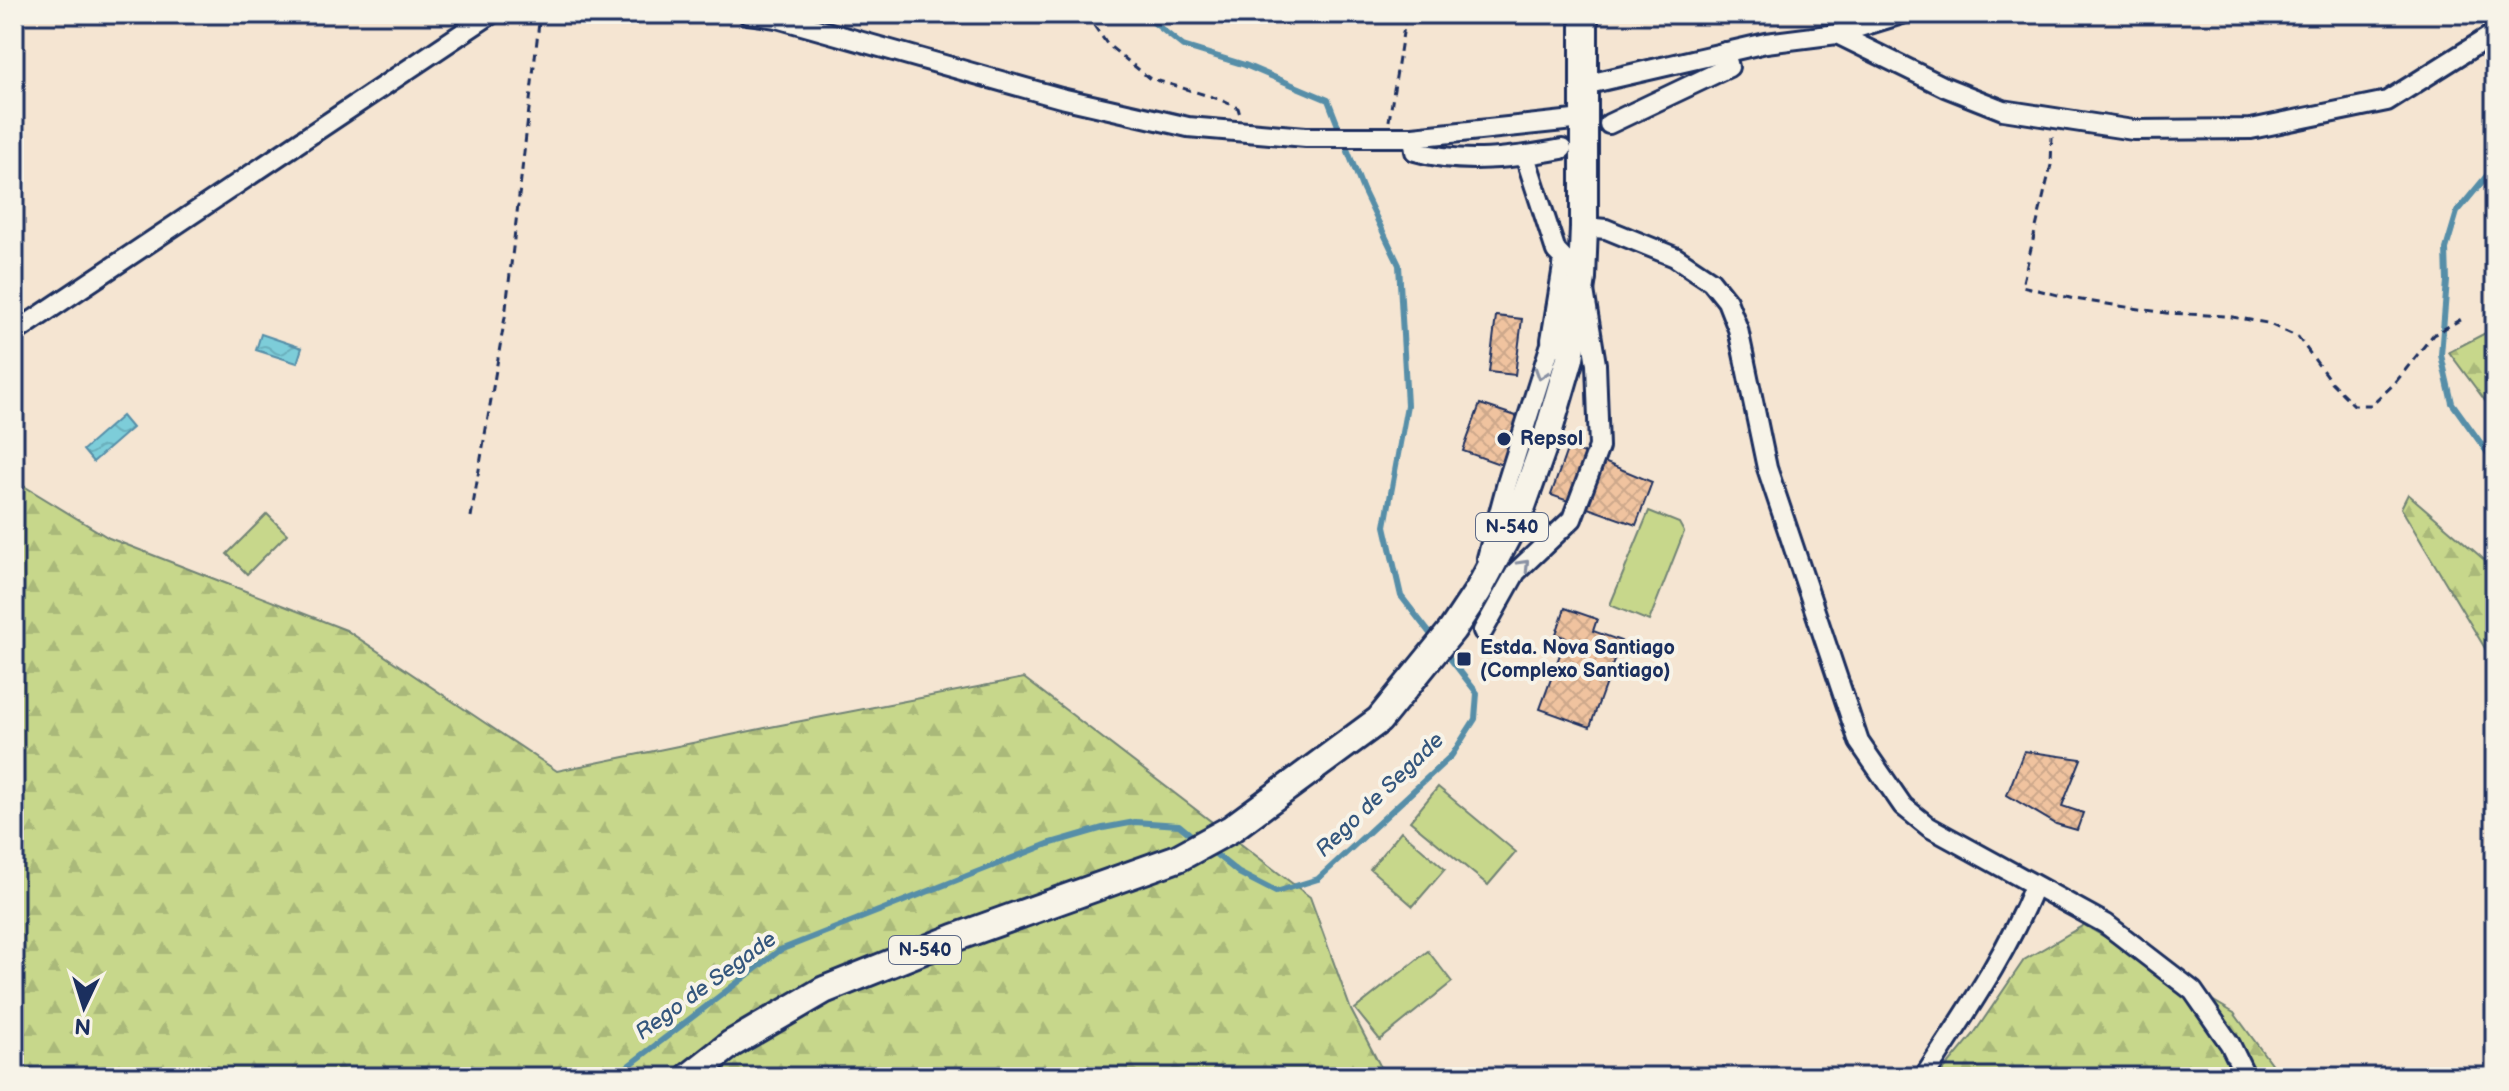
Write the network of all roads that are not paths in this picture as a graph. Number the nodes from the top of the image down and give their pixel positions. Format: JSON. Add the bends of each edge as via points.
{"nodes":[{"id":1,"x":491,"y":14,"type":"edge"},
{"id":2,"x":748,"y":14,"type":"edge"},
{"id":3,"x":1584,"y":14,"type":"edge"},
{"id":4,"x":1902,"y":14,"type":"edge"},
{"id":5,"x":2495,"y":33,"type":"edge"},
{"id":6,"x":1837,"y":34,"type":"junction"},
{"id":7,"x":1725,"y":52,"type":"junction"},
{"id":8,"x":1584,"y":85,"type":"junction"},
{"id":9,"x":1596,"y":121,"type":"junction"},
{"id":10,"x":1413,"y":137,"type":"junction"},
{"id":11,"x":1562,"y":149,"type":"dead end"},
{"id":12,"x":1525,"y":156,"type":"junction"},
{"id":13,"x":1584,"y":227,"type":"junction"},
{"id":14,"x":1573,"y":269,"type":"junction"},
{"id":15,"x":1578,"y":306,"type":"junction"},
{"id":16,"x":14,"y":333,"type":"edge"},
{"id":17,"x":1550,"y":347,"type":"junction"},
{"id":18,"x":1478,"y":591,"type":"junction"},
{"id":19,"x":1483,"y":631,"type":"dead end"},
{"id":20,"x":2034,"y":886,"type":"junction"},
{"id":21,"x":689,"y":1077,"type":"edge"},
{"id":22,"x":1924,"y":1077,"type":"edge"},
{"id":23,"x":2246,"y":1077,"type":"edge"}],
"edges":[{"from":1,"to":16,"type":"street"},
{"from":2,"to":10,"type":"street","via":[[1188,127],[1306,137]]},
{"from":3,"to":8,"type":"highway","number":"N-540"},
{"from":4,"to":6,"type":"street"},
{"from":5,"to":6,"type":"street","via":[[2387,101],[2251,129],[2133,130],[2003,110]]},
{"from":6,"to":7,"type":"street"},
{"from":7,"to":8,"type":"street"},
{"from":7,"to":9,"type":"street","via":[[1729,67]]},
{"from":8,"to":9,"type":"highway","number":"N-540"},
{"from":9,"to":10,"type":"street"},
{"from":9,"to":13,"type":"highway","number":"N-540"},
{"from":10,"to":12,"type":"street","via":[[1415,151],[1439,159]]},
{"from":11,"to":12,"type":"street"},
{"from":12,"to":14,"type":"street","via":[[1556,251]]},
{"from":13,"to":14,"type":"highway","number":"N-540"},
{"from":13,"to":20,"type":"street","via":[[1606,229],[1675,257],[1711,281],[1727,301],[1738,329],[1767,468],[1859,742],[1903,806],[1929,827]]},
{"from":14,"to":15,"type":"highway","number":"N-540"},
{"from":14,"to":17,"type":"street"},
{"from":19,"to":14,"type":"street","one_way":true,"via":[[1516,572],[1572,519],[1599,447],[1596,364]]},
{"from":15,"to":17,"type":"street"},
{"from":15,"to":18,"type":"highway","number":"N-540","via":[[1570,358],[1548,433],[1520,512]]},
{"from":17,"to":18,"type":"street","one_way":true},
{"from":18,"to":21,"type":"highway","number":"N-540","via":[[1379,720],[1231,829],[1178,858],[824,990],[731,1044]]},
{"from":20,"to":22,"type":"street","via":[[2021,919]]},
{"from":20,"to":23,"type":"street","via":[[2106,924],[2193,991]]}]}
